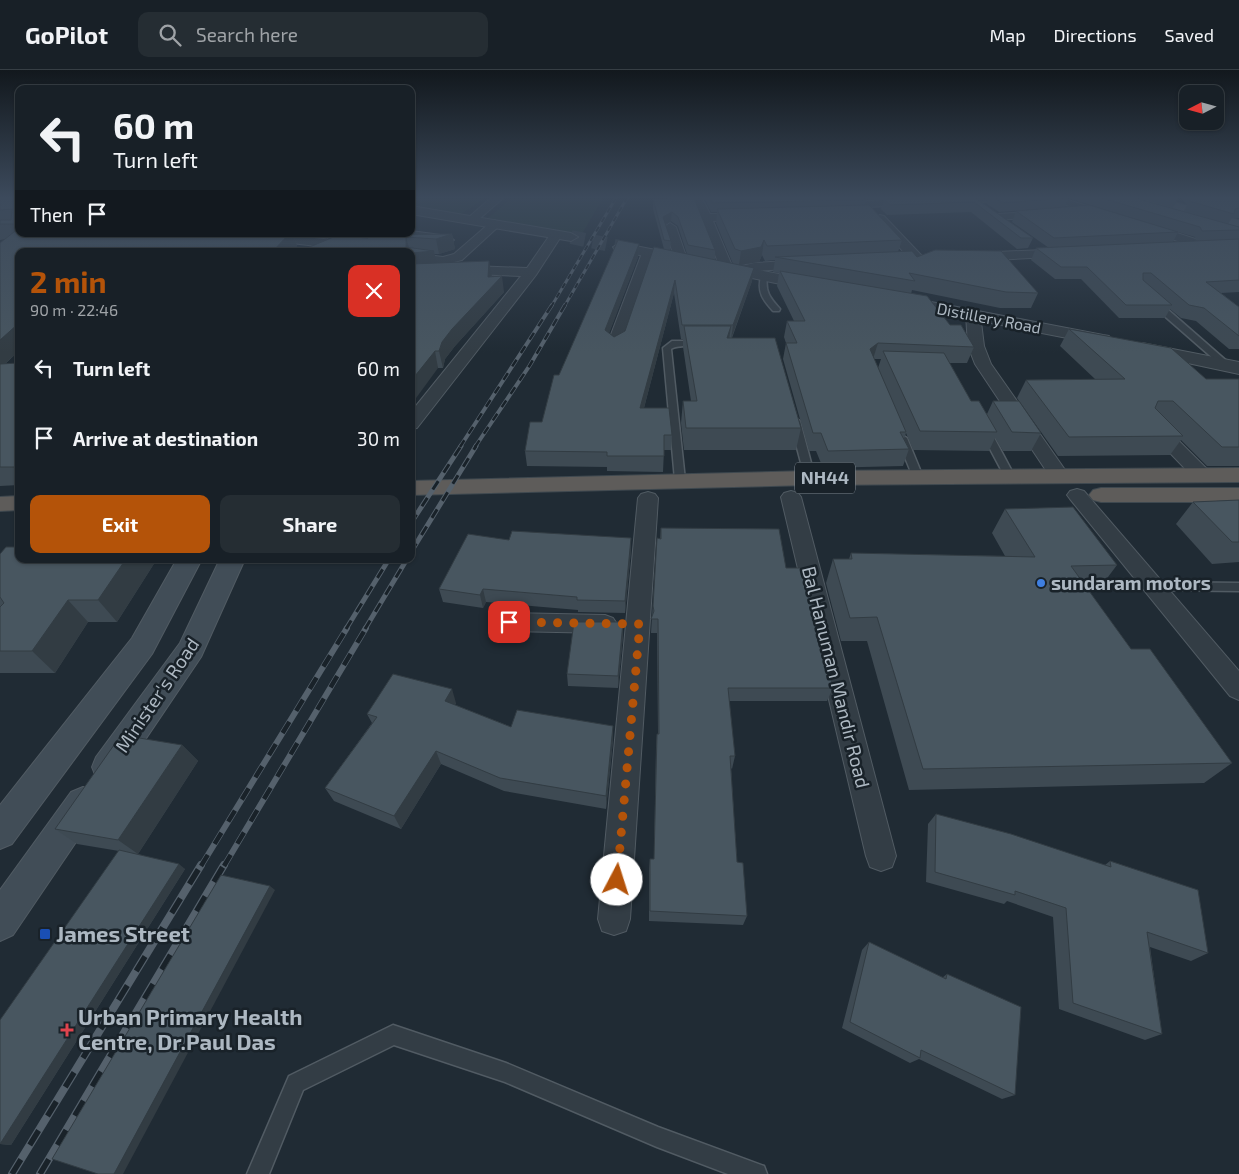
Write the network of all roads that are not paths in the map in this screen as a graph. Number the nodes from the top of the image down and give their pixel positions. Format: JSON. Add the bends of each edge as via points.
{"nodes":[{"id":1,"x":465,"y":250,"type":"edge"},
{"id":2,"x":546,"y":250,"type":"edge"},
{"id":3,"x":634,"y":250,"type":"tunnel mouth"},
{"id":4,"x":678,"y":250,"type":"edge"},
{"id":5,"x":722,"y":250,"type":"edge"},
{"id":6,"x":913,"y":250,"type":"edge"},
{"id":7,"x":1041,"y":250,"type":"edge"},
{"id":8,"x":648,"y":252,"type":"junction"},
{"id":9,"x":1077,"y":253,"type":"edge"},
{"id":10,"x":1047,"y":254,"type":"junction"},
{"id":11,"x":415,"y":257,"type":"edge"},
{"id":12,"x":964,"y":257,"type":"edge"},
{"id":13,"x":681,"y":259,"type":"junction"},
{"id":14,"x":898,"y":260,"type":"edge"},
{"id":15,"x":818,"y":264,"type":"edge"},
{"id":16,"x":732,"y":270,"type":"junction"},
{"id":17,"x":531,"y":272,"type":"junction"},
{"id":18,"x":415,"y":274,"type":"edge"},
{"id":19,"x":764,"y":277,"type":"junction"},
{"id":20,"x":831,"y":289,"type":"edge"},
{"id":21,"x":1147,"y":296,"type":"edge"},
{"id":22,"x":888,"y":299,"type":"edge"},
{"id":23,"x":776,"y":309,"type":"dead end"},
{"id":24,"x":973,"y":314,"type":"junction"},
{"id":25,"x":714,"y":343,"type":"edge"},
{"id":26,"x":615,"y":345,"type":"edge"},
{"id":27,"x":1233,"y":367,"type":"edge"},
{"id":28,"x":791,"y":410,"type":"edge"},
{"id":29,"x":979,"y":418,"type":"edge"},
{"id":30,"x":415,"y":419,"type":"edge"},
{"id":31,"x":1153,"y":425,"type":"edge"},
{"id":32,"x":897,"y":428,"type":"edge"},
{"id":33,"x":1202,"y":475,"type":"junction"},
{"id":34,"x":1239,"y":475,"type":"edge"},
{"id":35,"x":1060,"y":476,"type":"junction"},
{"id":36,"x":918,"y":477,"type":"junction"},
{"id":37,"x":1010,"y":477,"type":"junction"},
{"id":38,"x":810,"y":478,"type":"junction"},
{"id":39,"x":680,"y":480,"type":"junction"},
{"id":40,"x":415,"y":488,"type":"edge"},
{"id":41,"x":1077,"y":495,"type":"junction"},
{"id":42,"x":1239,"y":495,"type":"edge"},
{"id":43,"x":791,"y":497,"type":"junction"},
{"id":44,"x":648,"y":498,"type":"junction"},
{"id":45,"x":415,"y":503,"type":"edge"},
{"id":46,"x":0,"y":504,"type":"edge"},
{"id":47,"x":15,"y":504,"type":"edge"},
{"id":48,"x":0,"y":522,"type":"edge"},
{"id":49,"x":15,"y":522,"type":"edge"},
{"id":50,"x":187,"y":563,"type":"edge"},
{"id":51,"x":230,"y":563,"type":"edge"},
{"id":52,"x":1152,"y":586,"type":"junction"},
{"id":53,"x":1239,"y":586,"type":"edge"},
{"id":54,"x":509,"y":622,"type":"dead end"},
{"id":55,"x":640,"y":624,"type":"junction"},
{"id":56,"x":1239,"y":688,"type":"edge"},
{"id":57,"x":0,"y":832,"type":"edge"},
{"id":58,"x":881,"y":856,"type":"dead end"},
{"id":59,"x":614,"y":919,"type":"dead end"},
{"id":60,"x":0,"y":922,"type":"edge"},
{"id":61,"x":258,"y":1174,"type":"edge"},
{"id":62,"x":756,"y":1174,"type":"edge"}],
"edges":[{"from":1,"to":11,"type":"street","via":[[451,260]]},
{"from":2,"to":17,"type":"street"},
{"from":3,"to":8,"type":"street"},
{"from":4,"to":13,"type":"street"},
{"from":5,"to":16,"type":"street"},
{"from":6,"to":14,"type":"street","via":[[922,259]]},
{"from":7,"to":10,"type":"street"},
{"from":8,"to":13,"type":"street"},
{"from":8,"to":26,"type":"street"},
{"from":9,"to":10,"type":"street"},
{"from":10,"to":12,"type":"street"},
{"from":13,"to":16,"type":"street"},
{"from":15,"to":16,"type":"street"},
{"from":16,"to":19,"type":"street"},
{"from":17,"to":18,"type":"street","via":[[472,270]]},
{"from":17,"to":30,"type":"street"},
{"from":19,"to":20,"type":"street"},
{"from":19,"to":23,"type":"lane","via":[[762,294]]},
{"from":21,"to":27,"type":"lane"},
{"from":22,"to":24,"type":"street","name":"Distillery Road"},
{"from":24,"to":27,"type":"street","name":"Distillery Road"},
{"from":24,"to":35,"type":"street","via":[[976,346],[983,364]]},
{"from":25,"to":39,"type":"lane","via":[[675,343],[667,348]]},
{"from":28,"to":38,"type":"lane"},
{"from":29,"to":37,"type":"lane"},
{"from":31,"to":33,"type":"street"},
{"from":32,"to":36,"type":"lane"},
{"from":33,"to":34,"type":"highway","number":"NH44"},
{"from":33,"to":35,"type":"highway","number":"NH44"},
{"from":35,"to":37,"type":"highway","number":"NH44"},
{"from":36,"to":37,"type":"highway","number":"NH44"},
{"from":36,"to":38,"type":"highway","number":"NH44"},
{"from":38,"to":39,"type":"highway","number":"NH44"},
{"from":39,"to":40,"type":"highway","number":"NH44"},
{"from":41,"to":42,"type":"highway","number":"NH44"},
{"from":41,"to":43,"type":"highway","number":"NH44"},
{"from":41,"to":52,"type":"street"},
{"from":43,"to":44,"type":"highway","number":"NH44"},
{"from":43,"to":58,"type":"street","name":"Bal Hanuman Mandir Road"},
{"from":44,"to":45,"type":"highway","number":"NH44"},
{"from":44,"to":55,"type":"street"},
{"from":46,"to":47,"type":"highway"},
{"from":48,"to":49,"type":"highway"},
{"from":50,"to":57,"type":"main road","via":[[142,646]]},
{"from":51,"to":60,"type":"main road","name":"Minister's Road","via":[[191,649]]},
{"from":52,"to":53,"type":"lane"},
{"from":52,"to":56,"type":"street"},
{"from":54,"to":55,"type":"street"},
{"from":55,"to":59,"type":"street"},
{"from":61,"to":62,"type":"lane","via":[[296,1083],[392,1035],[506,1073],[657,1137]]}]}
